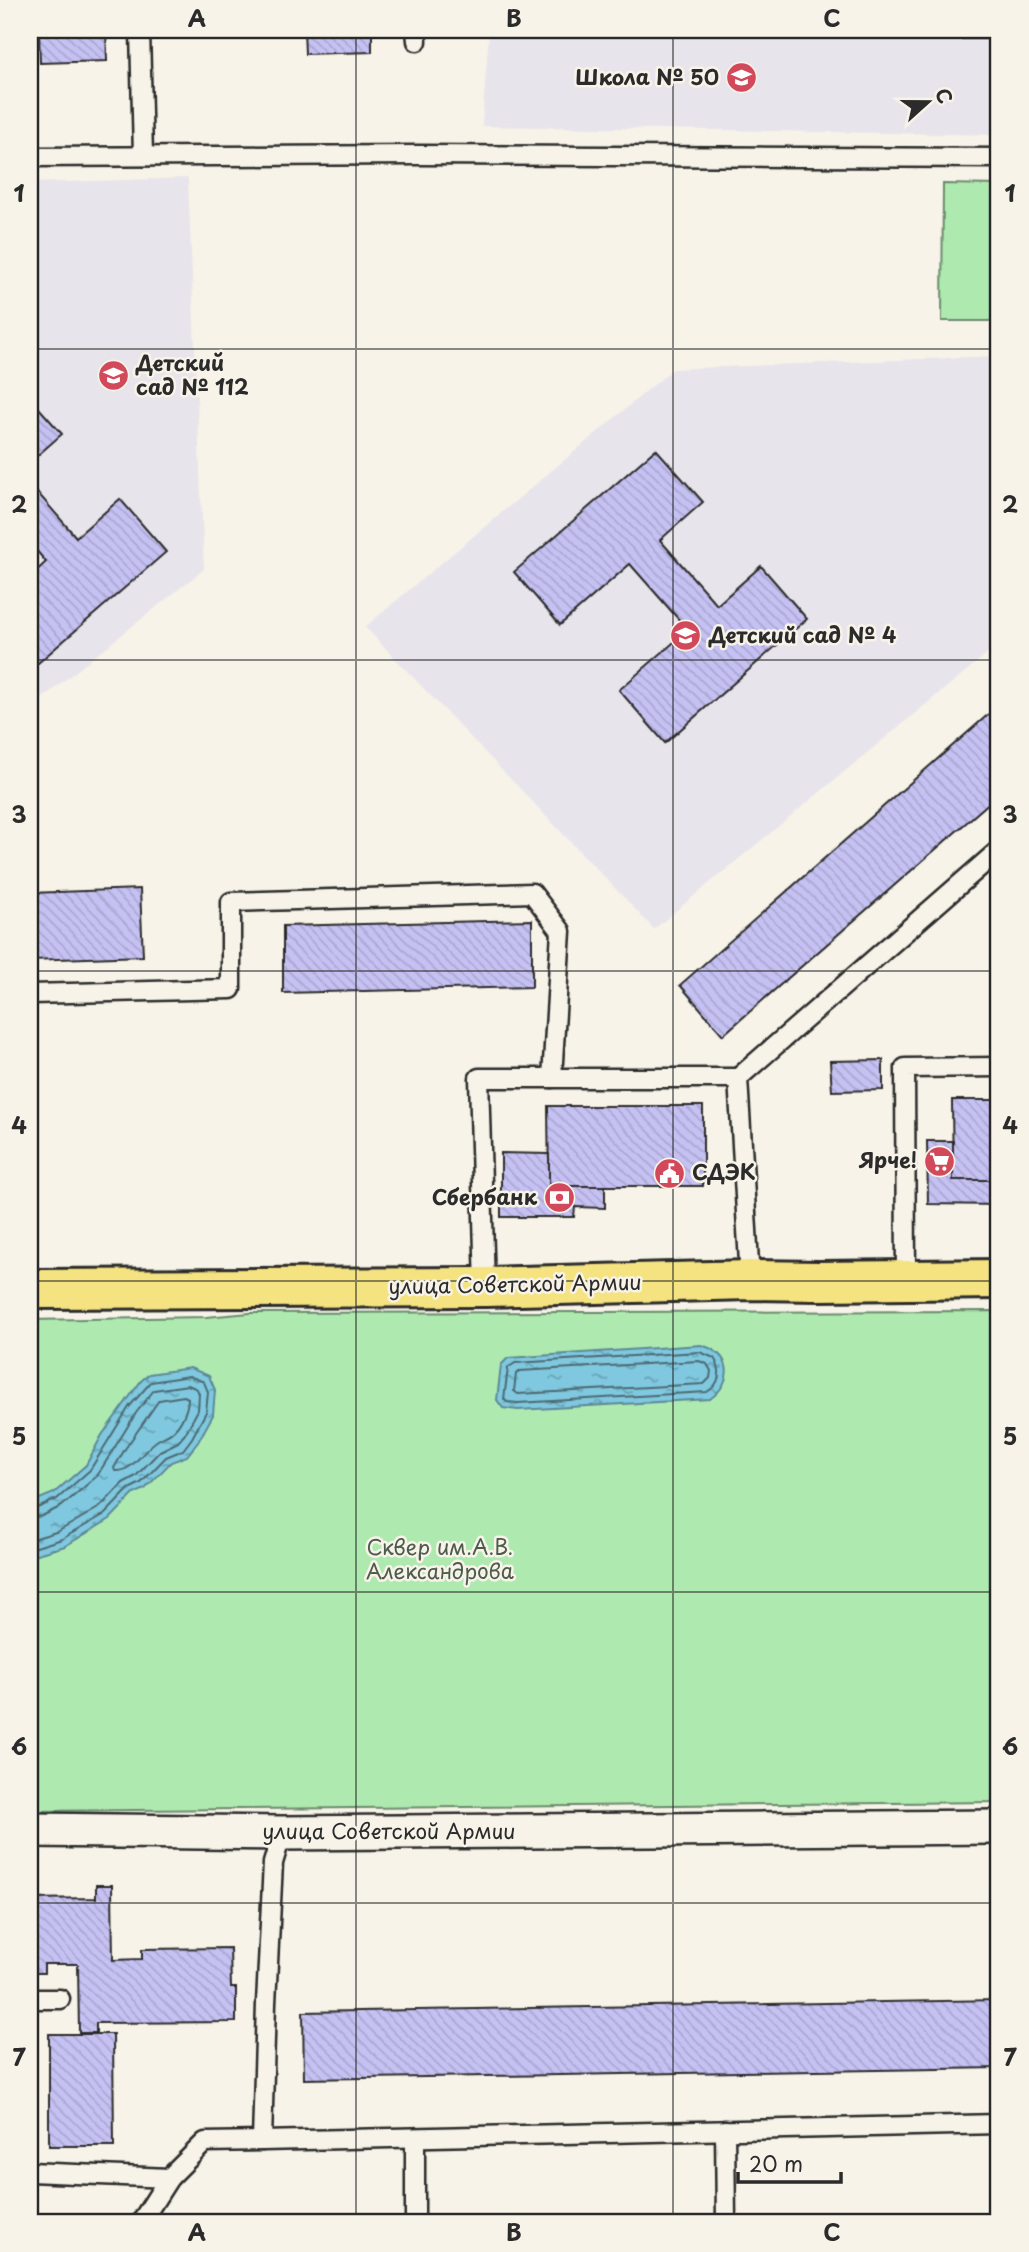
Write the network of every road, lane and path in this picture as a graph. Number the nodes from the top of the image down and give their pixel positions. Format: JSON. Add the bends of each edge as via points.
{"nodes":[{"id":1,"x":140,"y":30,"type":"edge"},
{"id":2,"x":143,"y":156,"type":"junction"},
{"id":3,"x":30,"y":157,"type":"edge"},
{"id":4,"x":999,"y":158,"type":"edge"},
{"id":5,"x":999,"y":850,"type":"edge"},
{"id":6,"x":30,"y":994,"type":"edge"},
{"id":7,"x":999,"y":1067,"type":"edge"},
{"id":8,"x":552,"y":1078,"type":"junction"},
{"id":9,"x":738,"y":1078,"type":"junction"},
{"id":10,"x":999,"y":1279,"type":"edge"},
{"id":11,"x":750,"y":1280,"type":"junction"},
{"id":12,"x":906,"y":1280,"type":"junction"},
{"id":13,"x":485,"y":1287,"type":"junction"},
{"id":14,"x":30,"y":1289,"type":"edge"},
{"id":15,"x":999,"y":1827,"type":"edge"},
{"id":16,"x":30,"y":1830,"type":"edge"},
{"id":17,"x":282,"y":1833,"type":"junction"},
{"id":18,"x":60,"y":1999,"type":"dead end"},
{"id":19,"x":30,"y":2000,"type":"edge"},
{"id":20,"x":999,"y":2124,"type":"edge"},
{"id":21,"x":725,"y":2130,"type":"junction"},
{"id":22,"x":415,"y":2138,"type":"junction"},
{"id":23,"x":262,"y":2141,"type":"junction"},
{"id":24,"x":30,"y":2172,"type":"edge"},
{"id":25,"x":169,"y":2178,"type":"junction"},
{"id":26,"x":141,"y":2222,"type":"edge"},
{"id":27,"x":415,"y":2222,"type":"edge"},
{"id":28,"x":726,"y":2222,"type":"edge"}],
"edges":[{"from":1,"to":2,"type":"lane"},
{"from":2,"to":3,"type":"lane"},
{"from":2,"to":4,"type":"lane"},
{"from":5,"to":9,"type":"lane"},
{"from":6,"to":8,"type":"lane","via":[[231,989],[231,902],[532,893],[561,931]]},
{"from":7,"to":12,"type":"lane","via":[[905,1068]]},
{"from":8,"to":9,"type":"lane"},
{"from":8,"to":13,"type":"lane","via":[[479,1078]]},
{"from":9,"to":11,"type":"lane"},
{"from":10,"to":12,"type":"main road","name":"улица Советской Армии"},
{"from":11,"to":12,"type":"main road","name":"улица Советской Армии"},
{"from":11,"to":13,"type":"main road","name":"улица Советской Армии"},
{"from":13,"to":14,"type":"main road","name":"улица Советской Армии"},
{"from":15,"to":17,"type":"street","name":"улица Советской Армии"},
{"from":16,"to":17,"type":"street","name":"улица Советской Армии"},
{"from":17,"to":23,"type":"lane","via":[[273,1863]]},
{"from":18,"to":19,"type":"lane"},
{"from":20,"to":21,"type":"lane"},
{"from":21,"to":22,"type":"lane"},
{"from":21,"to":28,"type":"lane"},
{"from":22,"to":23,"type":"lane"},
{"from":22,"to":27,"type":"lane"},
{"from":23,"to":25,"type":"lane","via":[[205,2142]]},
{"from":24,"to":25,"type":"lane"},
{"from":25,"to":26,"type":"lane"}]}
